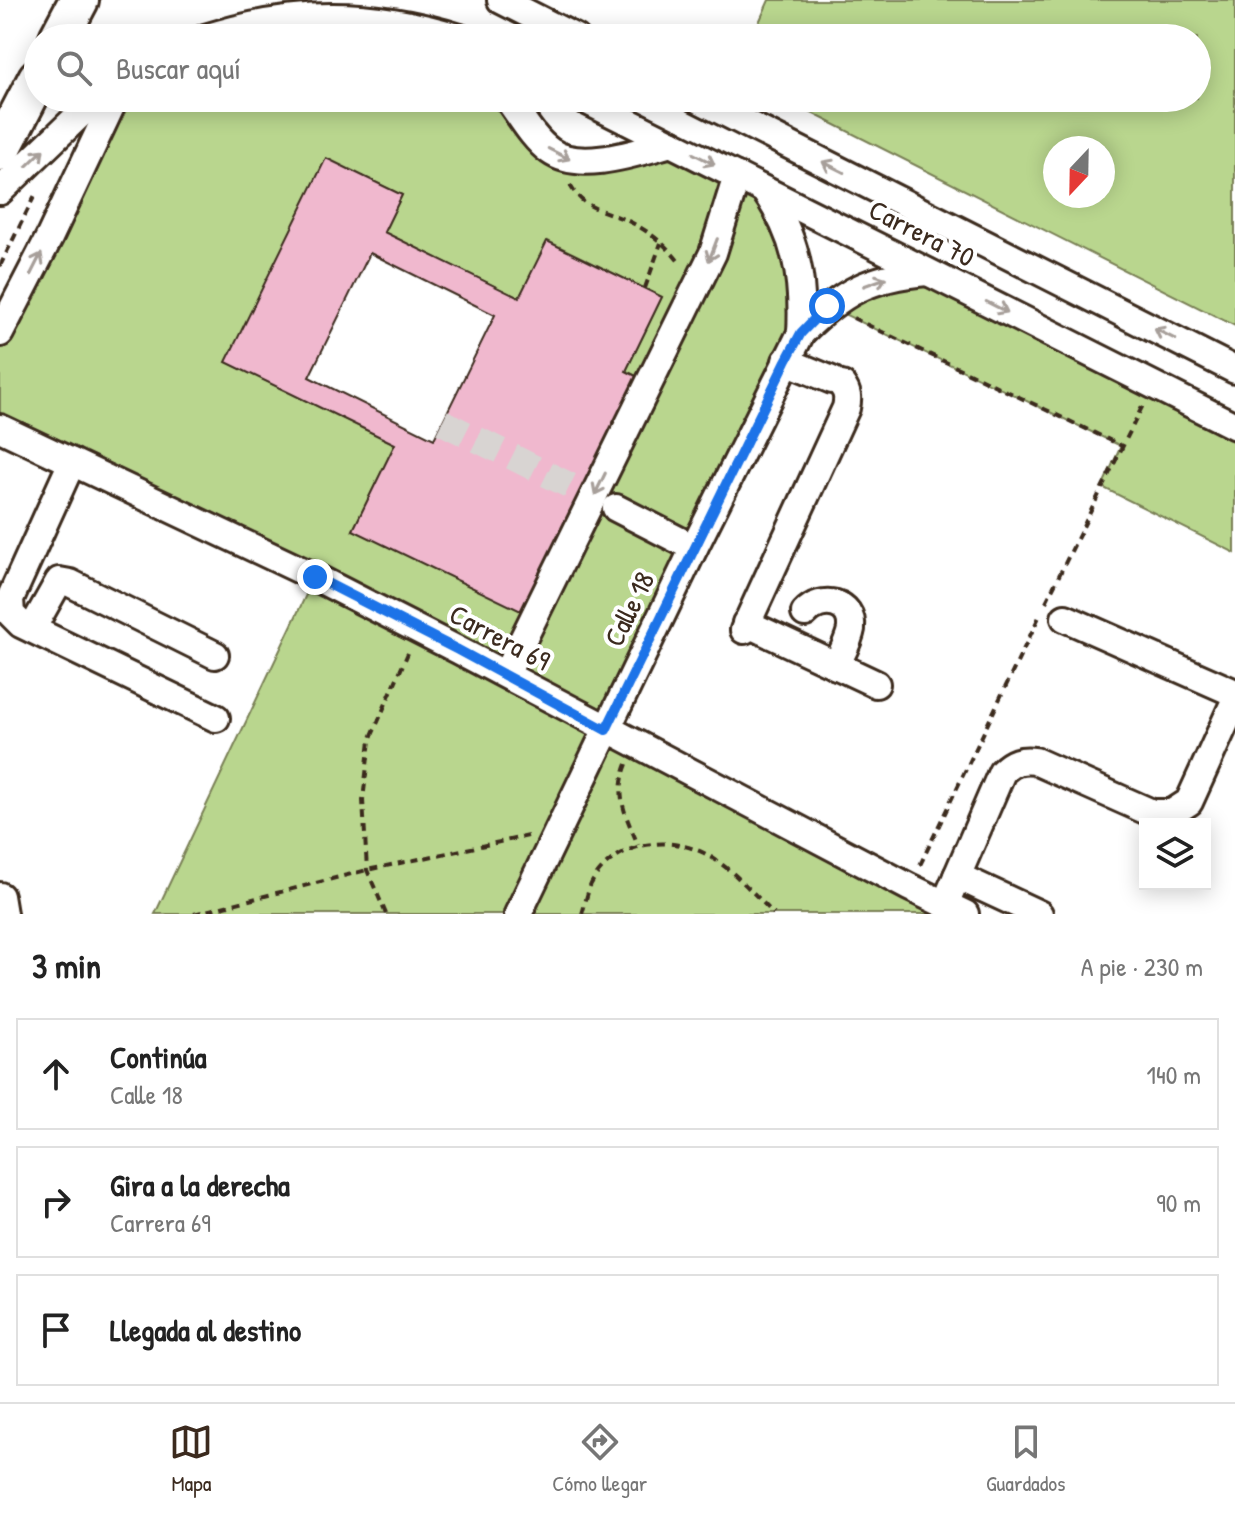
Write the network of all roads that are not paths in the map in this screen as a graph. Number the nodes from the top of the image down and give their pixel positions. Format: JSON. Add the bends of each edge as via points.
{"nodes":[{"id":1,"x":79,"y":0,"type":"edge"},
{"id":2,"x":501,"y":0,"type":"edge"},
{"id":3,"x":312,"y":8,"type":"edge"},
{"id":4,"x":66,"y":24,"type":"edge"},
{"id":5,"x":250,"y":24,"type":"edge"},
{"id":6,"x":411,"y":24,"type":"edge"},
{"id":7,"x":548,"y":24,"type":"edge"},
{"id":8,"x":24,"y":105,"type":"edge"},
{"id":9,"x":82,"y":112,"type":"edge"},
{"id":10,"x":108,"y":112,"type":"edge"},
{"id":11,"x":518,"y":112,"type":"edge"},
{"id":12,"x":609,"y":112,"type":"edge"},
{"id":13,"x":724,"y":112,"type":"edge"},
{"id":14,"x":671,"y":143,"type":"junction"},
{"id":15,"x":0,"y":151,"type":"edge"},
{"id":16,"x":737,"y":176,"type":"junction"},
{"id":17,"x":0,"y":191,"type":"edge"},
{"id":18,"x":765,"y":191,"type":"junction"},
{"id":19,"x":927,"y":272,"type":"junction"},
{"id":20,"x":0,"y":333,"type":"edge"},
{"id":21,"x":801,"y":333,"type":"junction"},
{"id":22,"x":786,"y":361,"type":"junction"},
{"id":23,"x":1235,"y":370,"type":"edge"},
{"id":24,"x":1235,"y":426,"type":"edge"},
{"id":25,"x":0,"y":428,"type":"edge"},
{"id":26,"x":72,"y":462,"type":"junction"},
{"id":27,"x":616,"y":508,"type":"tunnel mouth"},
{"id":28,"x":694,"y":548,"type":"junction"},
{"id":29,"x":805,"y":613,"type":"dead end"},
{"id":30,"x":1065,"y":618,"type":"dead end"},
{"id":31,"x":32,"y":629,"type":"junction"},
{"id":32,"x":215,"y":655,"type":"dead end"},
{"id":33,"x":836,"y":666,"type":"junction"},
{"id":34,"x":506,"y":674,"type":"junction"},
{"id":35,"x":876,"y":684,"type":"dead end"},
{"id":36,"x":1235,"y":693,"type":"edge"},
{"id":37,"x":1235,"y":701,"type":"edge"},
{"id":38,"x":216,"y":718,"type":"dead end"},
{"id":39,"x":606,"y":730,"type":"junction"},
{"id":40,"x":957,"y":876,"type":"junction"},
{"id":41,"x":0,"y":896,"type":"edge"},
{"id":42,"x":955,"y":909,"type":"edge"},
{"id":43,"x":3,"y":914,"type":"edge"},
{"id":44,"x":518,"y":914,"type":"edge"},
{"id":45,"x":1039,"y":914,"type":"edge"}],
"edges":[{"from":1,"to":4,"type":"highway"},
{"from":2,"to":7,"type":"street"},
{"from":3,"to":5,"type":"street"},
{"from":3,"to":6,"type":"street"},
{"from":8,"to":15,"type":"highway"},
{"from":17,"to":9,"type":"street","one_way":true},
{"from":20,"to":10,"type":"street","one_way":true},
{"from":11,"to":14,"type":"street","one_way":true,"via":[[548,150],[565,160],[587,162]]},
{"from":12,"to":14,"type":"street","name":"Carrera 70"},
{"from":23,"to":13,"type":"street","name":"Carrera 70","one_way":true},
{"from":14,"to":16,"type":"street","name":"Carrera 70","one_way":true},
{"from":16,"to":18,"type":"street","name":"Carrera 70"},
{"from":16,"to":34,"type":"street","one_way":true,"via":[[713,253]]},
{"from":18,"to":19,"type":"street","name":"Carrera 70"},
{"from":18,"to":21,"type":"street","name":"Calle 18","via":[[782,215],[800,273]]},
{"from":21,"to":19,"type":"street","name":"Calle 18","one_way":true,"via":[[827,306],[874,282]]},
{"from":19,"to":24,"type":"street","name":"Carrera 70","one_way":true},
{"from":21,"to":22,"type":"street","name":"Calle 18"},
{"from":22,"to":28,"type":"street","name":"Calle 18"},
{"from":22,"to":33,"type":"street","via":[[847,390],[846,408],[745,626]]},
{"from":25,"to":26,"type":"street","name":"Carrera 69"},
{"from":26,"to":31,"type":"street","via":[[10,599],[11,614]]},
{"from":26,"to":34,"type":"street","name":"Carrera 69"},
{"from":27,"to":28,"type":"street"},
{"from":28,"to":39,"type":"street","name":"Calle 18"},
{"from":29,"to":33,"type":"street","via":[[825,601],[840,606],[849,617],[850,633]]},
{"from":30,"to":36,"type":"street"},
{"from":31,"to":32,"type":"street","via":[[59,581]]},
{"from":31,"to":38,"type":"street"},
{"from":33,"to":35,"type":"street"},
{"from":34,"to":39,"type":"street","name":"Carrera 69"},
{"from":37,"to":40,"type":"street","via":[[1189,802],[1172,813],[1152,813],[1035,761],[1008,766]]},
{"from":39,"to":42,"type":"street","name":"Carrera 69"},
{"from":39,"to":44,"type":"street","name":"Calle 18"},
{"from":40,"to":42,"type":"street"},
{"from":40,"to":45,"type":"street"},
{"from":41,"to":43,"type":"street"}]}
